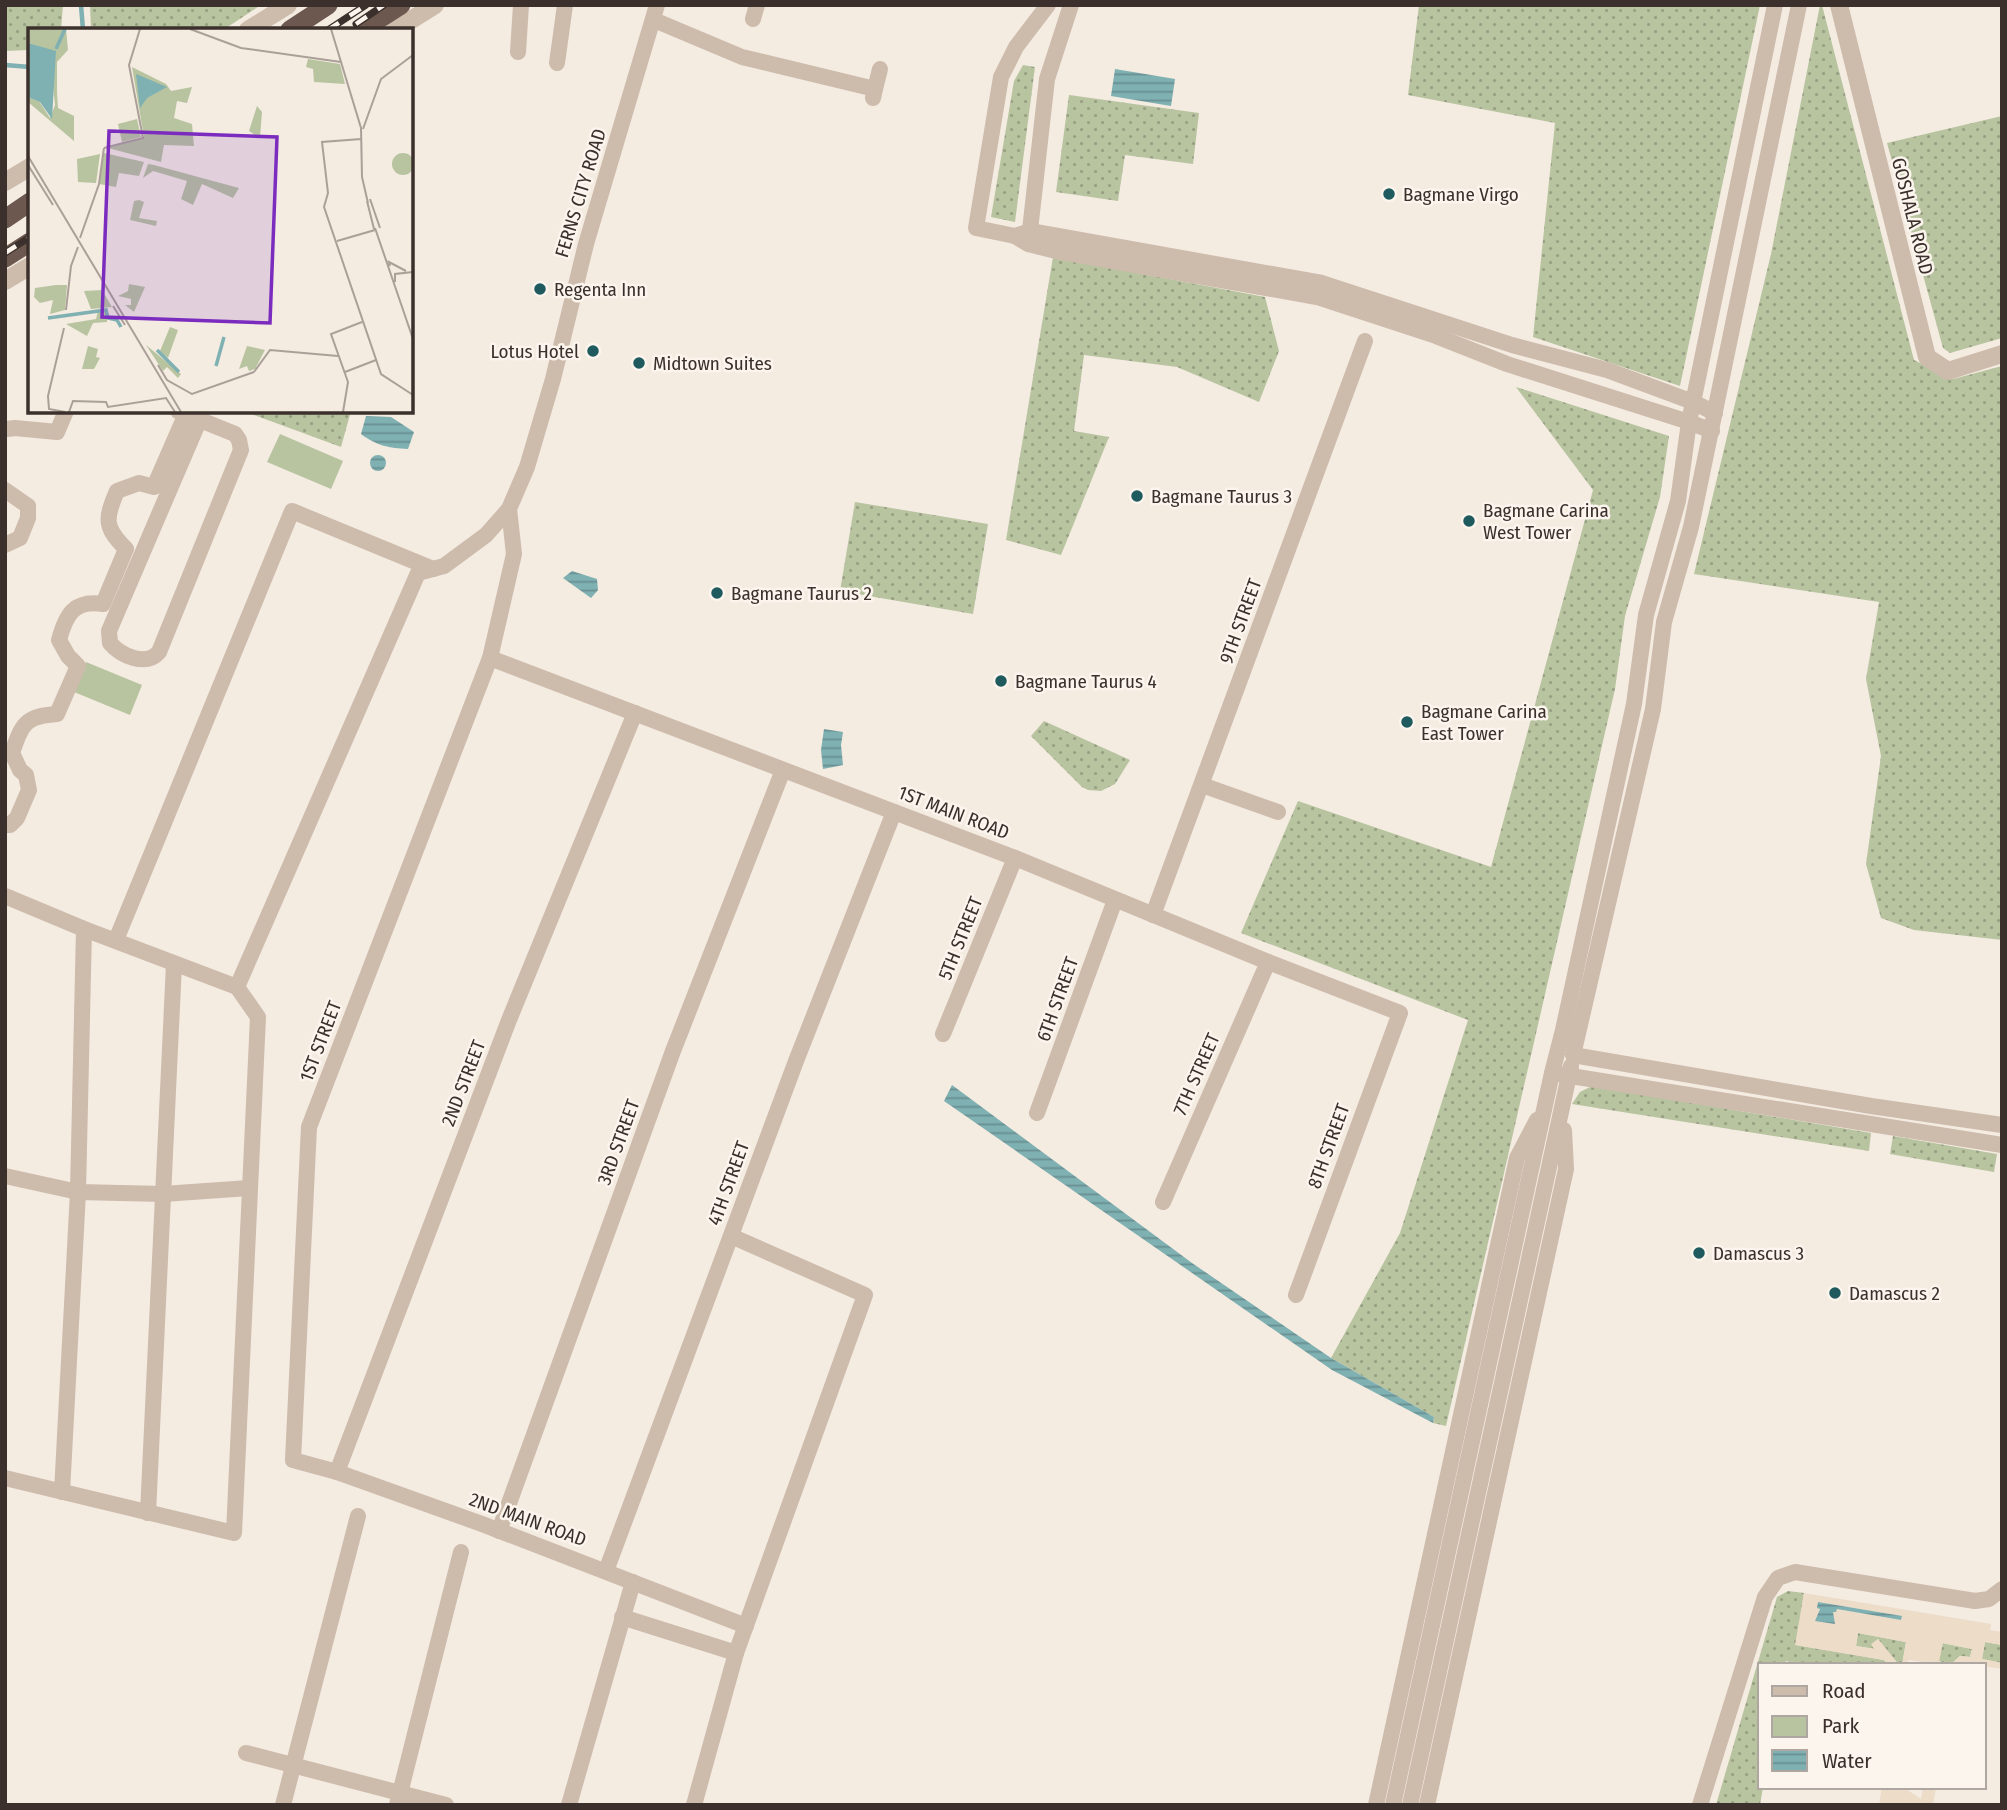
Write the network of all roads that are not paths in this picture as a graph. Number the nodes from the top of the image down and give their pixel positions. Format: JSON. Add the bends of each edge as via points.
{"nodes":[{"id":1,"x":288,"y":5,"type":"edge"},
{"id":2,"x":328,"y":5,"type":"edge"},
{"id":3,"x":401,"y":5,"type":"edge"},
{"id":4,"x":435,"y":5,"type":"edge"},
{"id":5,"x":521,"y":5,"type":"edge"},
{"id":6,"x":565,"y":5,"type":"edge"},
{"id":7,"x":1048,"y":5,"type":"edge"},
{"id":8,"x":1071,"y":5,"type":"edge"},
{"id":9,"x":1775,"y":5,"type":"edge"},
{"id":10,"x":1799,"y":5,"type":"edge"},
{"id":11,"x":1839,"y":5,"type":"edge"},
{"id":12,"x":655,"y":13,"type":"edge"},
{"id":13,"x":251,"y":28,"type":"edge"},
{"id":14,"x":292,"y":28,"type":"edge"},
{"id":15,"x":365,"y":28,"type":"edge"},
{"id":16,"x":398,"y":28,"type":"edge"},
{"id":17,"x":518,"y":52,"type":"dead end"},
{"id":18,"x":558,"y":63,"type":"dead end"},
{"id":19,"x":880,"y":69,"type":"dead end"},
{"id":20,"x":28,"y":168,"type":"edge"},
{"id":21,"x":5,"y":182,"type":"edge"},
{"id":22,"x":28,"y":203,"type":"edge"},
{"id":23,"x":5,"y":219,"type":"edge"},
{"id":24,"x":1025,"y":237,"type":"junction"},
{"id":25,"x":28,"y":243,"type":"edge"},
{"id":26,"x":5,"y":258,"type":"edge"},
{"id":27,"x":28,"y":267,"type":"edge"},
{"id":28,"x":5,"y":281,"type":"edge"},
{"id":29,"x":1365,"y":341,"type":"dead end"},
{"id":30,"x":2002,"y":355,"type":"edge"},
{"id":31,"x":1693,"y":402,"type":"junction"},
{"id":32,"x":65,"y":413,"type":"edge"},
{"id":33,"x":1716,"y":413,"type":"junction"},
{"id":34,"x":187,"y":416,"type":"edge"},
{"id":35,"x":1689,"y":422,"type":"junction"},
{"id":36,"x":6,"y":424,"type":"edge"},
{"id":37,"x":1712,"y":431,"type":"junction"},
{"id":38,"x":5,"y":490,"type":"edge"},
{"id":39,"x":509,"y":509,"type":"junction"},
{"id":40,"x":5,"y":545,"type":"edge"},
{"id":41,"x":433,"y":569,"type":"junction"},
{"id":42,"x":122,"y":580,"type":"junction"},
{"id":43,"x":495,"y":636,"type":"joint"},
{"id":44,"x":490,"y":658,"type":"junction"},
{"id":45,"x":635,"y":713,"type":"junction"},
{"id":46,"x":783,"y":770,"type":"junction"},
{"id":47,"x":1202,"y":785,"type":"junction"},
{"id":48,"x":894,"y":812,"type":"junction"},
{"id":49,"x":1279,"y":812,"type":"dead end"},
{"id":50,"x":5,"y":825,"type":"edge"},
{"id":51,"x":1015,"y":858,"type":"junction"},
{"id":52,"x":5,"y":896,"type":"edge"},
{"id":53,"x":1115,"y":900,"type":"junction"},
{"id":54,"x":1153,"y":915,"type":"junction"},
{"id":55,"x":84,"y":929,"type":"junction"},
{"id":56,"x":116,"y":940,"type":"junction"},
{"id":57,"x":1268,"y":962,"type":"junction"},
{"id":58,"x":174,"y":964,"type":"junction"},
{"id":59,"x":237,"y":987,"type":"junction"},
{"id":60,"x":1400,"y":1013,"type":"joint"},
{"id":61,"x":943,"y":1034,"type":"dead end"},
{"id":62,"x":1566,"y":1053,"type":"junction"},
{"id":63,"x":1552,"y":1073,"type":"junction"},
{"id":64,"x":1569,"y":1077,"type":"junction"},
{"id":65,"x":1546,"y":1103,"type":"junction"},
{"id":66,"x":1562,"y":1106,"type":"junction"},
{"id":67,"x":1038,"y":1113,"type":"dead end"},
{"id":68,"x":2002,"y":1125,"type":"edge"},
{"id":69,"x":2002,"y":1145,"type":"edge"},
{"id":70,"x":5,"y":1176,"type":"edge"},
{"id":71,"x":249,"y":1188,"type":"junction"},
{"id":72,"x":78,"y":1192,"type":"junction"},
{"id":73,"x":163,"y":1194,"type":"junction"},
{"id":74,"x":1163,"y":1202,"type":"dead end"},
{"id":75,"x":731,"y":1236,"type":"junction"},
{"id":76,"x":1296,"y":1295,"type":"dead end"},
{"id":77,"x":293,"y":1460,"type":"joint"},
{"id":78,"x":337,"y":1472,"type":"junction"},
{"id":79,"x":5,"y":1478,"type":"edge"},
{"id":80,"x":62,"y":1492,"type":"junction"},
{"id":81,"x":148,"y":1513,"type":"junction"},
{"id":82,"x":358,"y":1516,"type":"dead end"},
{"id":83,"x":499,"y":1531,"type":"junction"},
{"id":84,"x":461,"y":1552,"type":"dead end"},
{"id":85,"x":606,"y":1571,"type":"junction"},
{"id":86,"x":634,"y":1582,"type":"junction"},
{"id":87,"x":2002,"y":1589,"type":"edge"},
{"id":88,"x":622,"y":1617,"type":"junction"},
{"id":89,"x":746,"y":1626,"type":"junction"},
{"id":90,"x":736,"y":1653,"type":"junction"},
{"id":91,"x":246,"y":1753,"type":"dead end"},
{"id":92,"x":293,"y":1765,"type":"junction"},
{"id":93,"x":398,"y":1799,"type":"edge"},
{"id":94,"x":283,"y":1805,"type":"edge"},
{"id":95,"x":446,"y":1805,"type":"edge"},
{"id":96,"x":569,"y":1805,"type":"edge"},
{"id":97,"x":694,"y":1805,"type":"edge"},
{"id":98,"x":1376,"y":1805,"type":"edge"},
{"id":99,"x":1393,"y":1805,"type":"edge"},
{"id":100,"x":1410,"y":1805,"type":"edge"},
{"id":101,"x":1427,"y":1805,"type":"edge"},
{"id":102,"x":1700,"y":1805,"type":"edge"}],
"edges":[{"from":1,"to":13,"type":"street"},
{"from":2,"to":14,"type":"highway"},
{"from":3,"to":15,"type":"highway"},
{"from":4,"to":16,"type":"street"},
{"from":5,"to":17,"type":"street"},
{"from":6,"to":18,"type":"street"},
{"from":7,"to":24,"type":"street","via":[[1016,47],[1001,77],[976,228]]},
{"from":8,"to":24,"type":"street","via":[[1046,79]]},
{"from":9,"to":31,"type":"street"},
{"from":10,"to":33,"type":"street"},
{"from":11,"to":30,"type":"street","name":"GOSHALA ROAD","via":[[1927,358],[1948,371]]},
{"from":12,"to":19,"type":"street","via":[[742,57],[874,94]]},
{"from":12,"to":39,"type":"street","name":"FERNS CITY ROAD","via":[[586,244],[538,430]]},
{"from":20,"to":21,"type":"street"},
{"from":22,"to":23,"type":"highway"},
{"from":24,"to":31,"type":"street","via":[[1322,283],[1512,345],[1607,370]]},
{"from":24,"to":35,"type":"street","via":[[1317,297]]},
{"from":25,"to":26,"type":"highway"},
{"from":27,"to":28,"type":"street"},
{"from":29,"to":47,"type":"street","name":"9TH STREET"},
{"from":31,"to":33,"type":"street"},
{"from":31,"to":35,"type":"street"},
{"from":32,"to":36,"type":"street","via":[[57,432]]},
{"from":33,"to":37,"type":"street"},
{"from":34,"to":42,"type":"street"},
{"from":34,"to":42,"type":"street","via":[[154,488],[139,483],[117,491],[107,514],[112,536],[126,549]]},
{"from":34,"to":42,"type":"street","via":[[234,434],[241,450],[153,658],[142,660],[110,643]]},
{"from":35,"to":37,"type":"street"},
{"from":35,"to":62,"type":"street","via":[[1678,501],[1646,615],[1634,704]]},
{"from":37,"to":62,"type":"street","via":[[1664,622],[1653,709]]},
{"from":38,"to":40,"type":"street","via":[[28,506],[20,538]]},
{"from":39,"to":41,"type":"street","via":[[486,535]]},
{"from":39,"to":43,"type":"street","name":"FERNS CITY ROAD","via":[[514,554]]},
{"from":41,"to":56,"type":"street","via":[[292,511]]},
{"from":41,"to":59,"type":"street","via":[[418,573]]},
{"from":42,"to":50,"type":"street","via":[[103,604],[75,607],[64,624],[59,640],[78,666],[57,714],[35,715],[21,727],[12,753],[26,775],[29,790],[17,818]]},
{"from":43,"to":44,"type":"street","name":"1ST STREET"},
{"from":44,"to":45,"type":"street","name":"1ST MAIN ROAD"},
{"from":44,"to":77,"type":"street","name":"1ST STREET","via":[[309,1127]]},
{"from":45,"to":46,"type":"street","name":"1ST MAIN ROAD"},
{"from":45,"to":78,"type":"street","name":"2ND STREET","via":[[509,1020]]},
{"from":46,"to":48,"type":"street","name":"1ST MAIN ROAD"},
{"from":46,"to":83,"type":"street","name":"3RD STREET","via":[[673,1051]]},
{"from":47,"to":49,"type":"street"},
{"from":47,"to":54,"type":"street","name":"9TH STREET"},
{"from":48,"to":51,"type":"street","name":"1ST MAIN ROAD"},
{"from":48,"to":75,"type":"street","name":"4TH STREET"},
{"from":51,"to":53,"type":"street","name":"1ST MAIN ROAD"},
{"from":51,"to":61,"type":"street","name":"5TH STREET"},
{"from":52,"to":55,"type":"street"},
{"from":53,"to":54,"type":"street","name":"1ST MAIN ROAD"},
{"from":53,"to":67,"type":"street","name":"6TH STREET"},
{"from":54,"to":57,"type":"street","name":"1ST MAIN ROAD"},
{"from":55,"to":56,"type":"street"},
{"from":55,"to":72,"type":"street"},
{"from":56,"to":58,"type":"street"},
{"from":57,"to":60,"type":"street","name":"1ST MAIN ROAD"},
{"from":57,"to":74,"type":"street","name":"7TH STREET"},
{"from":58,"to":59,"type":"street"},
{"from":58,"to":73,"type":"street"},
{"from":59,"to":71,"type":"street","via":[[258,1017]]},
{"from":60,"to":76,"type":"street","name":"8TH STREET"},
{"from":62,"to":63,"type":"street"},
{"from":62,"to":64,"type":"street"},
{"from":62,"to":68,"type":"street"},
{"from":63,"to":64,"type":"street"},
{"from":63,"to":65,"type":"street"},
{"from":64,"to":66,"type":"street"},
{"from":64,"to":69,"type":"street"},
{"from":65,"to":98,"type":"street","via":[[1517,1158]]},
{"from":65,"to":99,"type":"street"},
{"from":66,"to":100,"type":"street"},
{"from":66,"to":101,"type":"street","via":[[1566,1169]]},
{"from":70,"to":72,"type":"street"},
{"from":71,"to":73,"type":"street"},
{"from":71,"to":81,"type":"street","via":[[234,1533]]},
{"from":72,"to":73,"type":"street"},
{"from":72,"to":80,"type":"street"},
{"from":73,"to":81,"type":"street"},
{"from":75,"to":85,"type":"street","name":"4TH STREET"},
{"from":75,"to":89,"type":"street","via":[[865,1295]]},
{"from":77,"to":78,"type":"street","name":"2ND MAIN ROAD"},
{"from":78,"to":83,"type":"street","name":"2ND MAIN ROAD"},
{"from":79,"to":80,"type":"street"},
{"from":80,"to":81,"type":"street"},
{"from":82,"to":92,"type":"street"},
{"from":83,"to":85,"type":"street","name":"2ND MAIN ROAD"},
{"from":84,"to":93,"type":"street"},
{"from":85,"to":86,"type":"street","name":"2ND MAIN ROAD"},
{"from":86,"to":88,"type":"street"},
{"from":86,"to":89,"type":"street","name":"2ND MAIN ROAD"},
{"from":87,"to":102,"type":"street","via":[[1989,1599],[1975,1601],[1795,1572],[1778,1578],[1765,1597]]},
{"from":88,"to":90,"type":"street"},
{"from":88,"to":96,"type":"street"},
{"from":89,"to":90,"type":"street"},
{"from":90,"to":97,"type":"street"},
{"from":91,"to":92,"type":"street"},
{"from":92,"to":93,"type":"street"},
{"from":92,"to":94,"type":"street"},
{"from":93,"to":95,"type":"street"}]}
